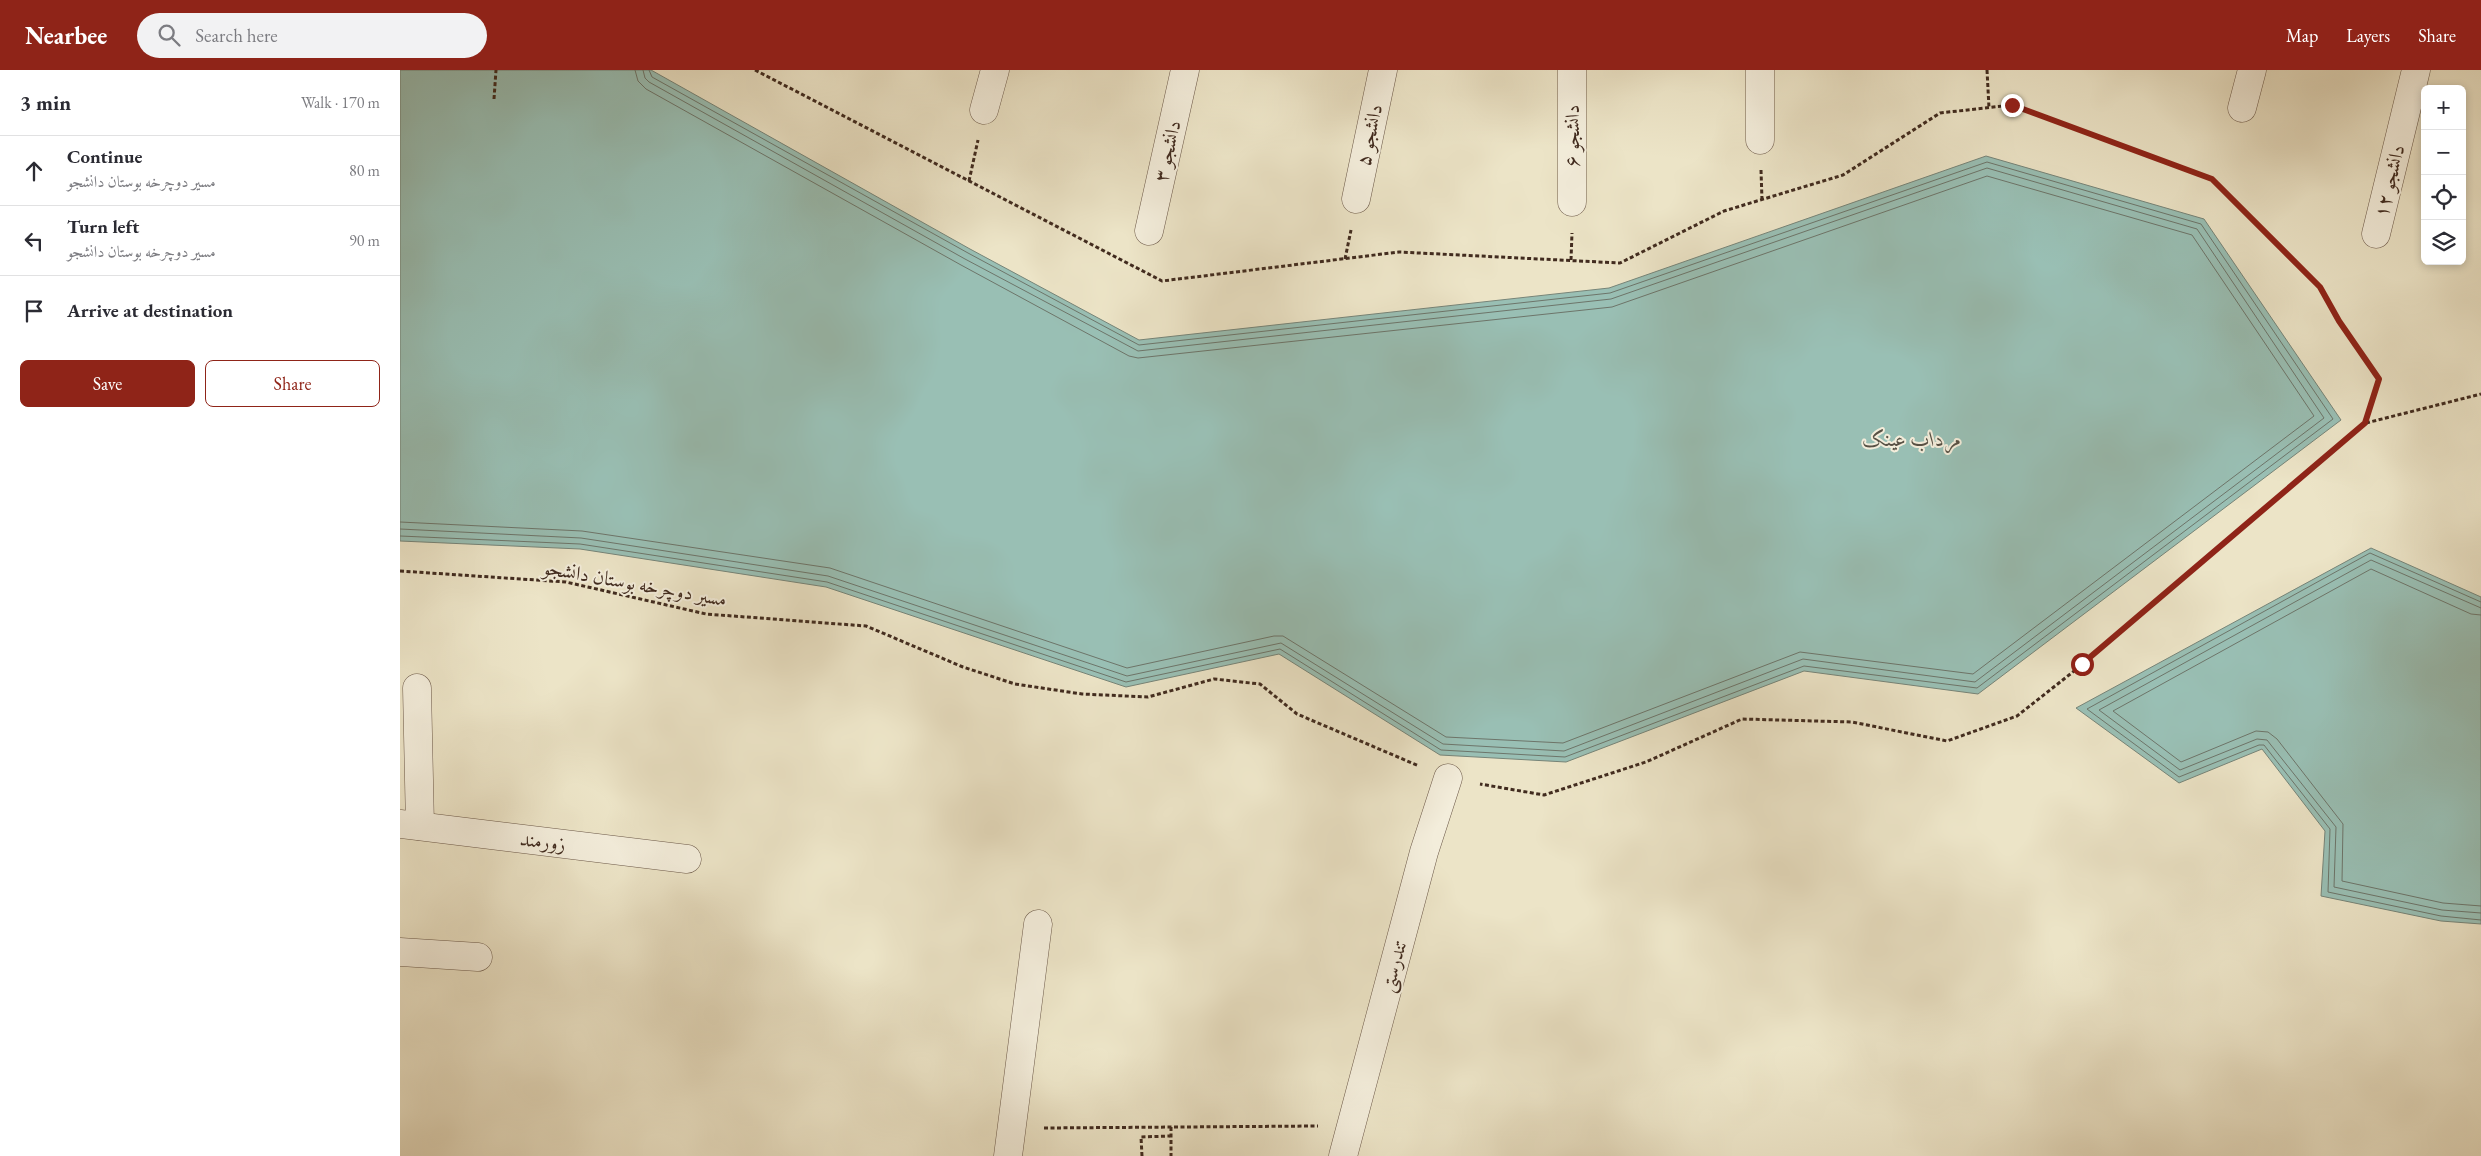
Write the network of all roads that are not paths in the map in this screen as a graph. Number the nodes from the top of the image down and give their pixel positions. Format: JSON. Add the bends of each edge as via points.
{"nodes":[{"id":1,"x":995,"y":70,"type":"edge"},
{"id":2,"x":1185,"y":70,"type":"edge"},
{"id":3,"x":1383,"y":70,"type":"edge"},
{"id":4,"x":1572,"y":70,"type":"edge"},
{"id":5,"x":1760,"y":70,"type":"edge"},
{"id":6,"x":2252,"y":70,"type":"edge"},
{"id":7,"x":2416,"y":70,"type":"edge"},
{"id":8,"x":2242,"y":108,"type":"dead end"},
{"id":9,"x":984,"y":110,"type":"road end"},
{"id":10,"x":1760,"y":140,"type":"dead end"},
{"id":11,"x":1356,"y":199,"type":"dead end"},
{"id":12,"x":1572,"y":202,"type":"dead end"},
{"id":13,"x":1149,"y":231,"type":"dead end"},
{"id":14,"x":2376,"y":234,"type":"dead end"},
{"id":15,"x":417,"y":688,"type":"dead end"},
{"id":16,"x":1448,"y":778,"type":"road end"},
{"id":17,"x":410,"y":824,"type":"edge"},
{"id":18,"x":687,"y":860,"type":"dead end"},
{"id":19,"x":1038,"y":924,"type":"dead end"},
{"id":20,"x":400,"y":952,"type":"edge"},
{"id":21,"x":478,"y":957,"type":"dead end"},
{"id":22,"x":1008,"y":1156,"type":"edge"},
{"id":23,"x":1343,"y":1156,"type":"edge"}],
"edges":[{"from":1,"to":9,"type":"street"},
{"from":2,"to":13,"type":"street","name":"دانشجو ۳"},
{"from":3,"to":11,"type":"street","name":"دانشجو ۵"},
{"from":4,"to":12,"type":"street","name":"دانشجو ۶"},
{"from":5,"to":10,"type":"street"},
{"from":6,"to":8,"type":"street"},
{"from":7,"to":14,"type":"street","name":"دانشجو ۱۲"},
{"from":15,"to":17,"type":"street"},
{"from":16,"to":23,"type":"street","name":"تندرستی","via":[[1424,852]]},
{"from":17,"to":18,"type":"street","name":"زورمند"},
{"from":19,"to":22,"type":"street"},
{"from":20,"to":21,"type":"street"}]}
